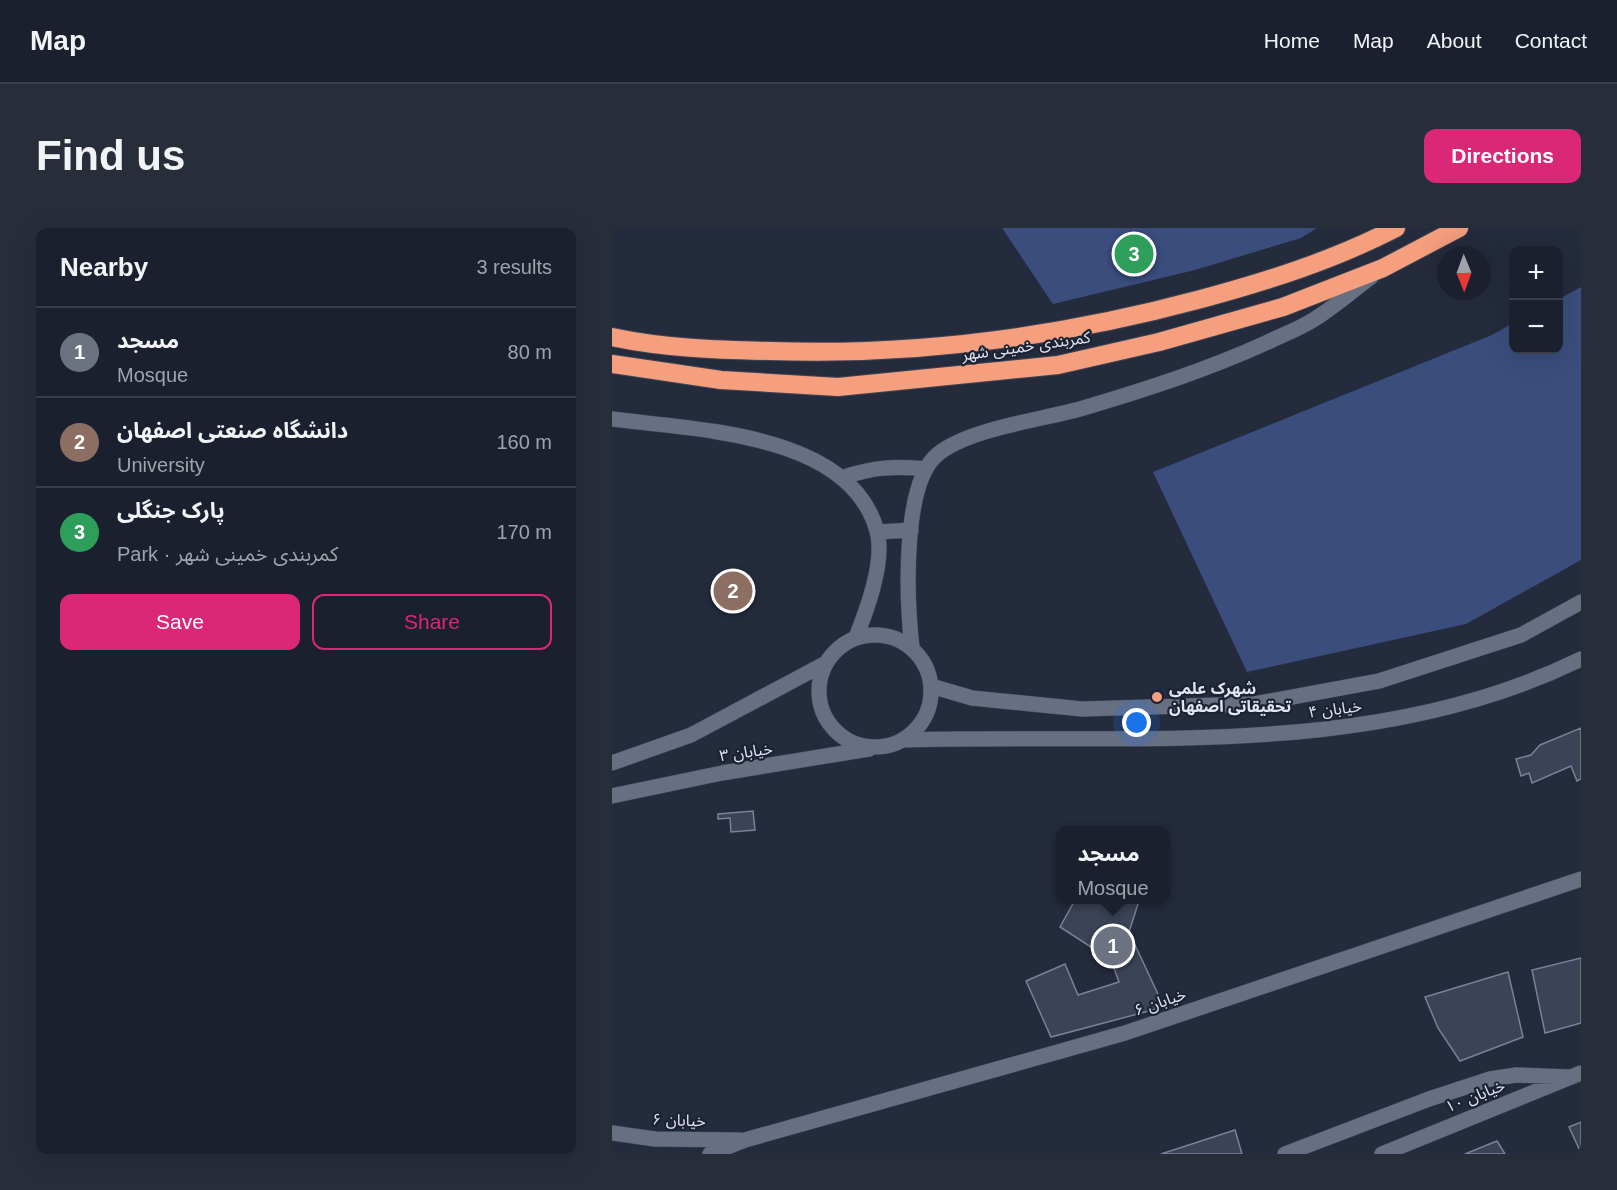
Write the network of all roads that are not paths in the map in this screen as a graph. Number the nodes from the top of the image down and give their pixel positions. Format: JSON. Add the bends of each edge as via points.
{"nodes":[{"id":1,"x":1396,"y":228,"type":"edge"},
{"id":2,"x":1460,"y":228,"type":"edge"},
{"id":3,"x":1383,"y":268,"type":"junction"},
{"id":4,"x":612,"y":337,"type":"edge"},
{"id":5,"x":612,"y":364,"type":"edge"},
{"id":6,"x":612,"y":419,"type":"edge"},
{"id":7,"x":926,"y":469,"type":"junction"},
{"id":8,"x":844,"y":477,"type":"junction"},
{"id":9,"x":911,"y":530,"type":"junction"},
{"id":10,"x":878,"y":532,"type":"junction"},
{"id":11,"x":1581,"y":602,"type":"edge"},
{"id":12,"x":856,"y":637,"type":"junction"},
{"id":13,"x":912,"y":647,"type":"junction"},
{"id":14,"x":1581,"y":658,"type":"edge"},
{"id":15,"x":826,"y":663,"type":"junction"},
{"id":16,"x":931,"y":686,"type":"junction"},
{"id":17,"x":902,"y":740,"type":"junction"},
{"id":18,"x":885,"y":746,"type":"junction"},
{"id":19,"x":612,"y":763,"type":"edge"},
{"id":20,"x":612,"y":796,"type":"edge"},
{"id":21,"x":1581,"y":879,"type":"edge"},
{"id":22,"x":1575,"y":1075,"type":"edge"},
{"id":23,"x":612,"y":1133,"type":"edge"},
{"id":24,"x":745,"y":1140,"type":"junction"},
{"id":25,"x":710,"y":1154,"type":"edge"},
{"id":26,"x":1285,"y":1154,"type":"edge"},
{"id":27,"x":1382,"y":1154,"type":"edge"}],
"edges":[{"from":1,"to":4,"type":"highway","name":"کمربندی خمینی شهر","via":[[1270,280],[1150,313],[1061,332],[933,348],[830,353],[734,350]]},
{"from":2,"to":3,"type":"highway","name":"کمربندی خمینی شهر"},
{"from":3,"to":5,"type":"highway","name":"کمربندی خمینی شهر","via":[[1283,307],[1159,342],[1058,364],[838,387],[721,380]]},
{"from":3,"to":7,"type":"lane","via":[[1312,321],[1217,365],[1078,409],[980,434],[938,454]]},
{"from":6,"to":8,"type":"lane","via":[[745,436],[789,449]]},
{"from":7,"to":8,"type":"lane","via":[[871,468]]},
{"from":7,"to":9,"type":"lane","via":[[917,486]]},
{"from":8,"to":10,"type":"lane","via":[[865,504]]},
{"from":9,"to":10,"type":"lane"},
{"from":9,"to":13,"type":"lane","via":[[907,607]]},
{"from":10,"to":12,"type":"lane","via":[[876,577]]},
{"from":11,"to":16,"type":"lane","name":"خیابان ۴","via":[[1521,635],[1379,681],[1254,704],[1082,709],[972,698]]},
{"from":12,"to":13,"type":"lane","via":[[894,638]]},
{"from":12,"to":15,"type":"lane","via":[[835,651]]},
{"from":13,"to":16,"type":"lane"},
{"from":14,"to":17,"type":"lane","name":"خیابان ۴","via":[[1548,675],[1445,709],[1338,729],[1189,737]]},
{"from":15,"to":18,"type":"lane","via":[[818,694],[829,723],[854,743]]},
{"from":15,"to":19,"type":"lane","name":"خیابان ۳","via":[[691,735]]},
{"from":16,"to":17,"type":"lane","via":[[924,717]]},
{"from":17,"to":18,"type":"lane"},
{"from":18,"to":20,"type":"lane","name":"خیابان ۳"},
{"from":21,"to":24,"type":"lane","name":"خیابان ۶","via":[[1125,1033]]},
{"from":22,"to":26,"type":"lane","via":[[1490,1079]]},
{"from":22,"to":27,"type":"lane","name":"خیابان ۱۰"},
{"from":23,"to":24,"type":"lane","name":"خیابان ۶"},
{"from":24,"to":25,"type":"lane","name":"خیابان ۶"}]}
